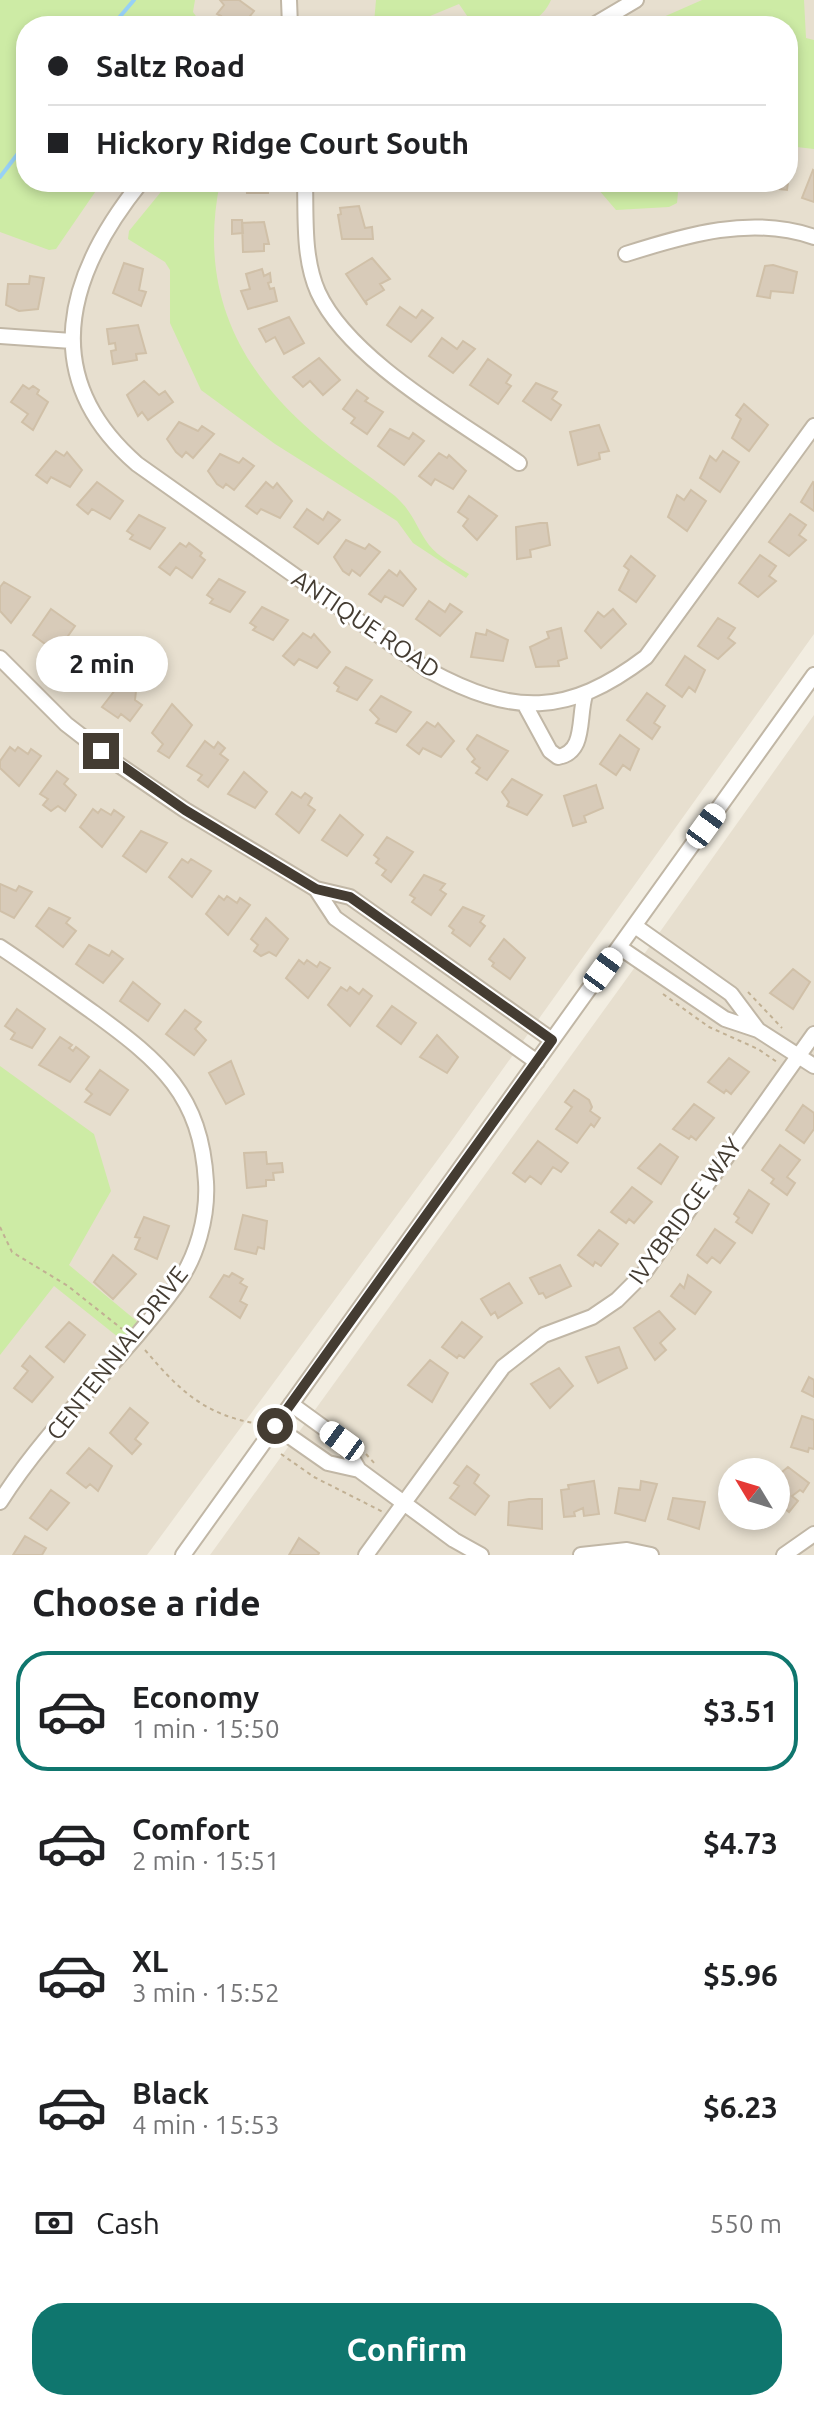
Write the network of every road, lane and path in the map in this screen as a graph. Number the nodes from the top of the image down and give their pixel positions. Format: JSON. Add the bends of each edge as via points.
{"nodes":[{"id":1,"x":636,"y":0,"type":"edge"},
{"id":2,"x":609,"y":16,"type":"edge"},
{"id":3,"x":134,"y":192,"type":"edge"},
{"id":4,"x":305,"y":192,"type":"edge"},
{"id":5,"x":814,"y":237,"type":"edge"},
{"id":6,"x":626,"y":254,"type":"dead end"},
{"id":7,"x":0,"y":336,"type":"edge"},
{"id":8,"x":72,"y":341,"type":"junction"},
{"id":9,"x":814,"y":426,"type":"edge"},
{"id":10,"x":519,"y":463,"type":"dead end"},
{"id":11,"x":0,"y":658,"type":"edge"},
{"id":12,"x":814,"y":675,"type":"edge"},
{"id":13,"x":585,"y":695,"type":"junction"},
{"id":14,"x":525,"y":705,"type":"junction"},
{"id":15,"x":316,"y":889,"type":"junction"},
{"id":16,"x":635,"y":926,"type":"junction"},
{"id":17,"x":402,"y":934,"type":"junction"},
{"id":18,"x":0,"y":947,"type":"edge"},
{"id":19,"x":619,"y":947,"type":"junction"},
{"id":20,"x":387,"y":955,"type":"junction"},
{"id":21,"x":758,"y":1030,"type":"junction"},
{"id":22,"x":814,"y":1034,"type":"edge"},
{"id":23,"x":552,"y":1040,"type":"junction"},
{"id":24,"x":797,"y":1057,"type":"junction"},
{"id":25,"x":537,"y":1062,"type":"junction"},
{"id":26,"x":814,"y":1066,"type":"edge"},
{"id":27,"x":291,"y":1404,"type":"junction"},
{"id":28,"x":275,"y":1426,"type":"junction"},
{"id":29,"x":281,"y":1454,"type":"dead end"},
{"id":30,"x":359,"y":1470,"type":"junction"},
{"id":31,"x":0,"y":1501,"type":"edge"},
{"id":32,"x":403,"y":1504,"type":"junction"},
{"id":33,"x":384,"y":1513,"type":"dead end"},
{"id":34,"x":814,"y":1534,"type":"edge"},
{"id":35,"x":183,"y":1555,"type":"edge"},
{"id":36,"x":366,"y":1555,"type":"edge"},
{"id":37,"x":481,"y":1555,"type":"edge"},
{"id":38,"x":581,"y":1555,"type":"edge"},
{"id":39,"x":651,"y":1555,"type":"edge"},
{"id":40,"x":784,"y":1555,"type":"edge"}],
"edges":[{"from":1,"to":2,"type":"street"},
{"from":3,"to":8,"type":"street","name":"ANTIQUE ROAD","via":[[87,264],[75,302]]},
{"from":4,"to":10,"type":"street","via":[[307,249],[317,290],[341,328],[371,358]]},
{"from":5,"to":6,"type":"street","via":[[745,227],[686,235]]},
{"from":7,"to":8,"type":"street"},
{"from":8,"to":14,"type":"street","name":"ANTIQUE ROAD","via":[[93,412],[137,464],[428,670],[465,690]]},
{"from":9,"to":13,"type":"street","name":"ANTIQUE ROAD","via":[[646,657]]},
{"from":11,"to":15,"type":"street","via":[[66,724],[119,765]]},
{"from":12,"to":16,"type":"street"},
{"from":13,"to":14,"type":"street","name":"ANTIQUE ROAD"},
{"from":13,"to":14,"type":"street","via":[[577,747],[558,757]]},
{"from":15,"to":17,"type":"street","via":[[350,897]]},
{"from":15,"to":20,"type":"street","via":[[335,918]]},
{"from":16,"to":19,"type":"street"},
{"from":16,"to":21,"type":"street","via":[[731,994]]},
{"from":17,"to":20,"type":"street"},
{"from":17,"to":23,"type":"street"},
{"from":18,"to":31,"type":"street","name":"CENTENNIAL DRIVE","via":[[151,1054],[193,1118],[204,1153],[207,1196],[200,1236],[178,1284]]},
{"from":19,"to":21,"type":"street","via":[[725,1019]]},
{"from":19,"to":23,"type":"street"},
{"from":20,"to":25,"type":"street"},
{"from":21,"to":24,"type":"street"},
{"from":22,"to":24,"type":"street","name":"IVYBRIDGE WAY"},
{"from":23,"to":25,"type":"street"},
{"from":24,"to":26,"type":"street"},
{"from":24,"to":32,"type":"street","name":"IVYBRIDGE WAY","via":[[644,1273],[605,1309],[544,1335],[515,1355]]},
{"from":25,"to":27,"type":"street"},
{"from":27,"to":28,"type":"street"},
{"from":27,"to":30,"type":"street","via":[[342,1441]]},
{"from":28,"to":30,"type":"street","via":[[328,1463]]},
{"from":28,"to":35,"type":"street"},
{"from":29,"to":33,"type":"path"},
{"from":30,"to":32,"type":"street"},
{"from":32,"to":36,"type":"street","name":"IVYBRIDGE WAY"},
{"from":32,"to":37,"type":"street"},
{"from":34,"to":40,"type":"street"},
{"from":38,"to":39,"type":"street","via":[[627,1550]]}]}
